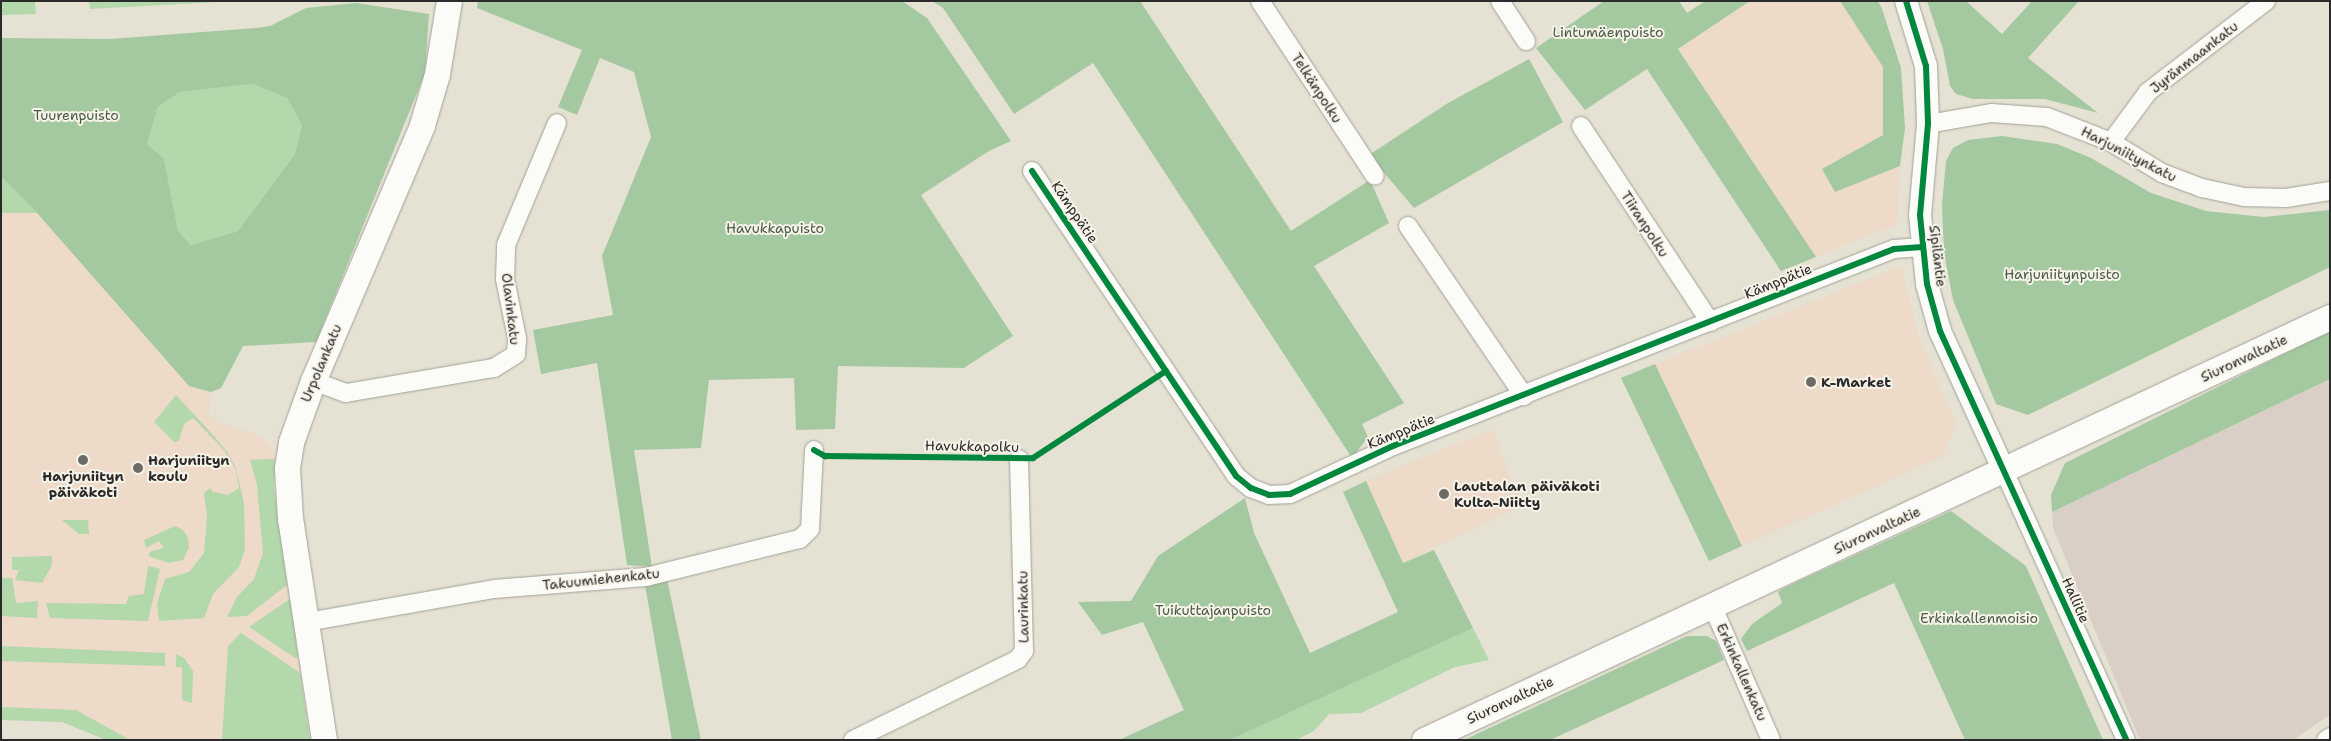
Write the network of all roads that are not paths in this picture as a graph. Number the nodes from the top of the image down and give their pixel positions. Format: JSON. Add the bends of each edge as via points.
{"nodes":[{"id":1,"x":450,"y":1,"type":"edge"},
{"id":2,"x":1260,"y":1,"type":"edge"},
{"id":3,"x":1500,"y":1,"type":"edge"},
{"id":4,"x":1906,"y":1,"type":"edge"},
{"id":5,"x":2266,"y":1,"type":"edge"},
{"id":6,"x":1526,"y":41,"type":"dead end"},
{"id":7,"x":557,"y":123,"type":"dead end"},
{"id":8,"x":1928,"y":124,"type":"junction"},
{"id":9,"x":1581,"y":126,"type":"dead end"},
{"id":10,"x":2111,"y":142,"type":"junction"},
{"id":11,"x":1032,"y":171,"type":"dead end"},
{"id":12,"x":1375,"y":176,"type":"dead end"},
{"id":13,"x":2330,"y":191,"type":"edge"},
{"id":14,"x":1408,"y":226,"type":"dead end"},
{"id":15,"x":1922,"y":247,"type":"junction"},
{"id":16,"x":2330,"y":317,"type":"edge"},
{"id":17,"x":1710,"y":322,"type":"junction"},
{"id":18,"x":312,"y":382,"type":"junction"},
{"id":19,"x":1524,"y":396,"type":"junction"},
{"id":20,"x":814,"y":450,"type":"dead end"},
{"id":21,"x":1019,"y":459,"type":"dead end"},
{"id":22,"x":2004,"y":472,"type":"junction"},
{"id":23,"x":1712,"y":605,"type":"junction"},
{"id":24,"x":307,"y":622,"type":"junction"},
{"id":25,"x":2330,"y":737,"type":"edge"},
{"id":26,"x":324,"y":740,"type":"edge"},
{"id":27,"x":853,"y":740,"type":"edge"},
{"id":28,"x":1424,"y":740,"type":"edge"},
{"id":29,"x":1771,"y":740,"type":"edge"},
{"id":30,"x":2126,"y":740,"type":"edge"},
{"id":31,"x":2326,"y":740,"type":"edge"}],
"edges":[{"from":1,"to":18,"type":"main road","name":"Urpolankatu","via":[[437,74],[422,125]]},
{"from":2,"to":12,"type":"street","name":"Telkänpolku"},
{"from":3,"to":6,"type":"street"},
{"from":4,"to":8,"type":"street","name":"Sipiläntie","via":[[1926,66]]},
{"from":5,"to":10,"type":"street","name":"Jyränmaankatu","via":[[2148,92]]},
{"from":7,"to":18,"type":"street","name":"Olavinkatu","via":[[506,245],[505,279],[517,338],[516,354],[494,368],[346,393]]},
{"from":8,"to":10,"type":"street","name":"Harjuniitynkatu","via":[[1991,113],[2048,116]]},
{"from":8,"to":15,"type":"street","name":"Sipiläntie","via":[[1921,185]]},
{"from":9,"to":17,"type":"street","name":"Tiiranpolku"},
{"from":10,"to":13,"type":"street","name":"Harjuniitynkatu","via":[[2162,173],[2202,188],[2244,197],[2286,198]]},
{"from":11,"to":19,"type":"street","name":"Kämppätie","via":[[1236,476],[1251,488],[1269,495],[1290,494],[1392,446]]},
{"from":14,"to":19,"type":"street"},
{"from":15,"to":17,"type":"street","name":"Kämppätie","via":[[1894,249]]},
{"from":15,"to":22,"type":"street","name":"Sipiläntie","via":[[1927,284],[1940,330]]},
{"from":16,"to":22,"type":"main road","name":"Siuronvaltatie"},
{"from":17,"to":19,"type":"street","name":"Kämppätie"},
{"from":18,"to":24,"type":"main road","name":"Urpolankatu","via":[[294,430],[287,468],[290,519]]},
{"from":20,"to":24,"type":"street","name":"Takuumiehenkatu","via":[[810,529],[800,539],[646,577],[494,589]]},
{"from":21,"to":27,"type":"street","name":"Laurinkatu","via":[[1024,651],[1018,659],[1005,666]]},
{"from":22,"to":23,"type":"main road","name":"Siuronvaltatie"},
{"from":22,"to":30,"type":"street","name":"Hallitie"},
{"from":23,"to":28,"type":"main road","name":"Siuronvaltatie"},
{"from":23,"to":29,"type":"street","name":"Erkinkallenkatu"},
{"from":24,"to":26,"type":"main road","name":"Urpolankatu"},
{"from":25,"to":31,"type":"street"}]}
